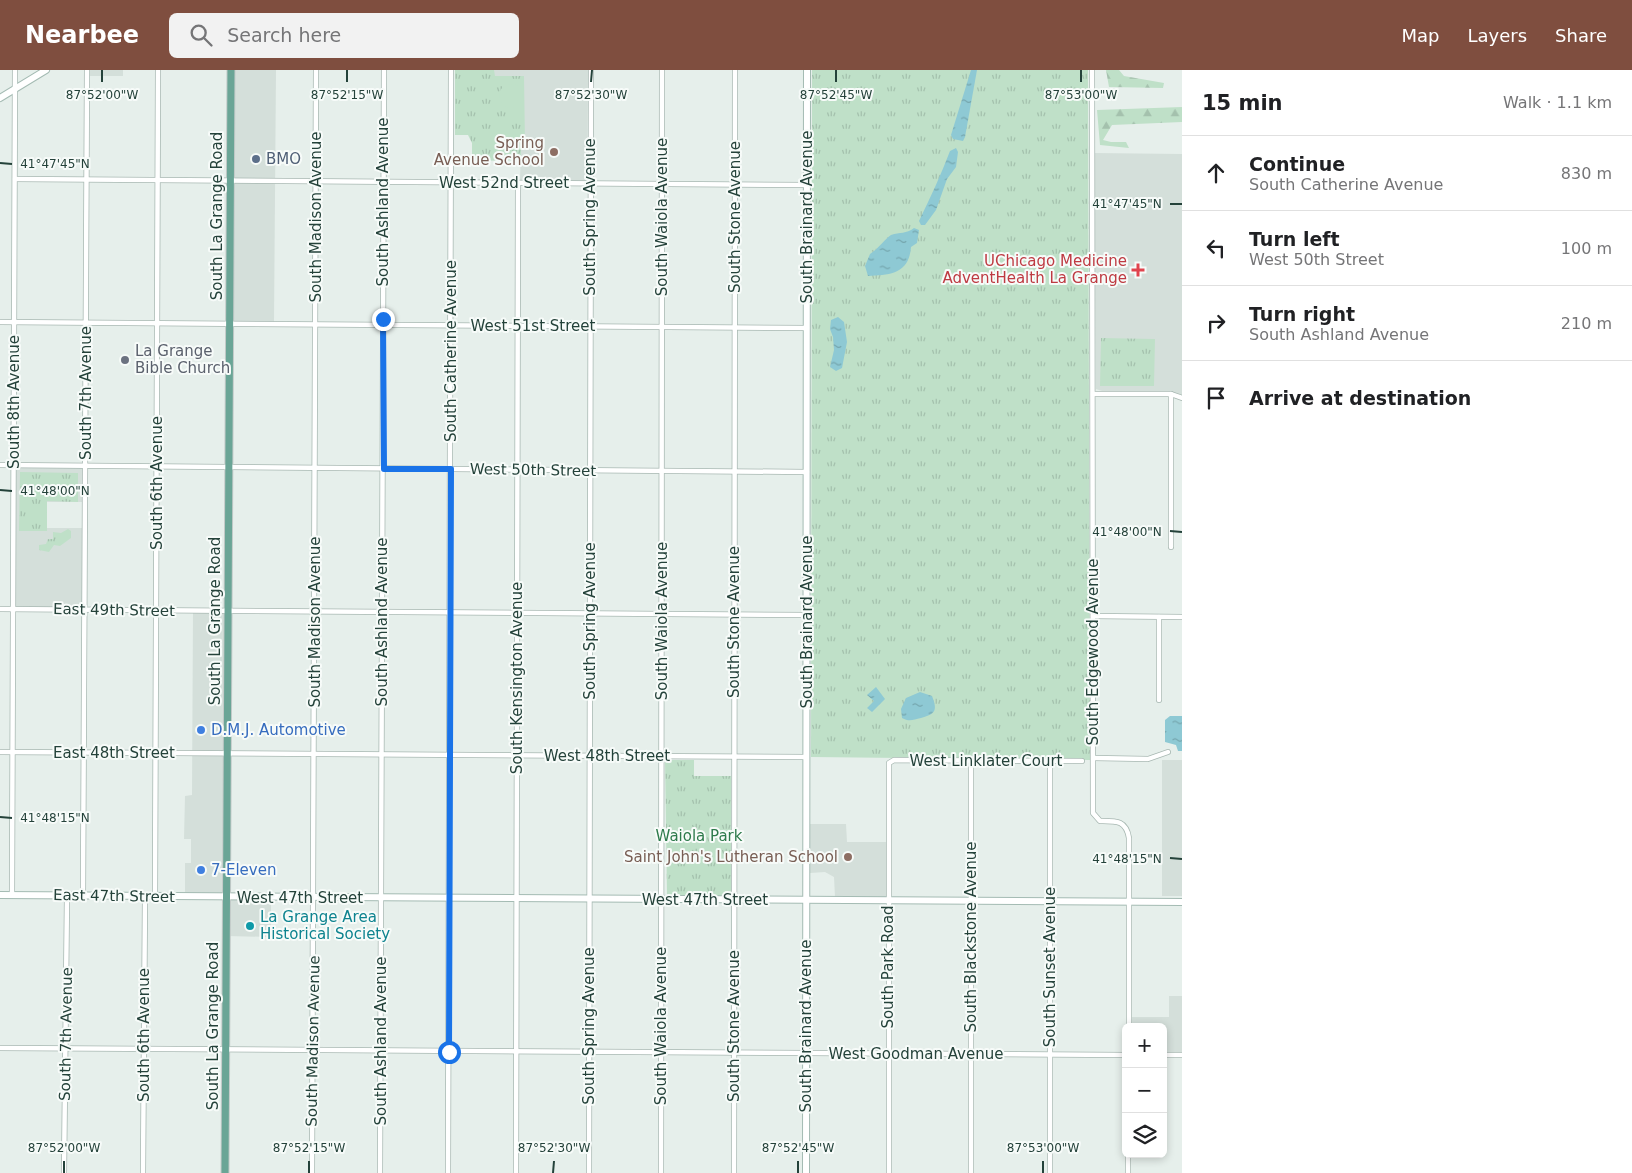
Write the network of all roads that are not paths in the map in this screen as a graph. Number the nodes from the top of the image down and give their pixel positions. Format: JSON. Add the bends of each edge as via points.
{"nodes":[{"id":1,"x":15,"y":70,"type":"edge"},
{"id":2,"x":46,"y":70,"type":"edge"},
{"id":3,"x":87,"y":70,"type":"edge"},
{"id":4,"x":158,"y":70,"type":"edge"},
{"id":5,"x":231,"y":70,"type":"edge"},
{"id":6,"x":316,"y":70,"type":"edge"},
{"id":7,"x":384,"y":70,"type":"edge"},
{"id":8,"x":451,"y":70,"type":"edge"},
{"id":9,"x":591,"y":70,"type":"edge"},
{"id":10,"x":662,"y":70,"type":"edge"},
{"id":11,"x":735,"y":70,"type":"edge"},
{"id":12,"x":807,"y":70,"type":"edge"},
{"id":13,"x":1092,"y":70,"type":"edge"},
{"id":14,"x":14,"y":89,"type":"junction"},
{"id":15,"x":0,"y":98,"type":"edge"},
{"id":16,"x":15,"y":179,"type":"junction"},
{"id":17,"x":85,"y":180,"type":"junction"},
{"id":18,"x":158,"y":180,"type":"junction"},
{"id":19,"x":230,"y":181,"type":"junction"},
{"id":20,"x":316,"y":182,"type":"junction"},
{"id":21,"x":384,"y":182,"type":"junction"},
{"id":22,"x":451,"y":182,"type":"junction"},
{"id":23,"x":518,"y":183,"type":"junction"},
{"id":24,"x":591,"y":183,"type":"junction"},
{"id":25,"x":663,"y":184,"type":"junction"},
{"id":26,"x":735,"y":184,"type":"junction"},
{"id":27,"x":807,"y":185,"type":"junction"},
{"id":28,"x":0,"y":322,"type":"edge"},
{"id":29,"x":14,"y":322,"type":"junction"},
{"id":30,"x":86,"y":323,"type":"junction"},
{"id":31,"x":157,"y":324,"type":"junction"},
{"id":32,"x":230,"y":324,"type":"junction"},
{"id":33,"x":316,"y":324,"type":"junction"},
{"id":34,"x":383,"y":325,"type":"junction"},
{"id":35,"x":451,"y":326,"type":"junction"},
{"id":36,"x":518,"y":326,"type":"junction"},
{"id":37,"x":590,"y":327,"type":"junction"},
{"id":38,"x":662,"y":328,"type":"junction"},
{"id":39,"x":735,"y":328,"type":"junction"},
{"id":40,"x":807,"y":328,"type":"junction"},
{"id":41,"x":1093,"y":394,"type":"junction"},
{"id":42,"x":1171,"y":394,"type":"junction"},
{"id":43,"x":1182,"y":398,"type":"edge"},
{"id":44,"x":0,"y":465,"type":"edge"},
{"id":45,"x":13,"y":465,"type":"junction"},
{"id":46,"x":85,"y":466,"type":"junction"},
{"id":47,"x":157,"y":466,"type":"junction"},
{"id":48,"x":229,"y":466,"type":"junction"},
{"id":49,"x":316,"y":468,"type":"junction"},
{"id":50,"x":384,"y":469,"type":"junction"},
{"id":51,"x":451,"y":469,"type":"junction"},
{"id":52,"x":518,"y":469,"type":"junction"},
{"id":53,"x":590,"y":470,"type":"junction"},
{"id":54,"x":662,"y":471,"type":"junction"},
{"id":55,"x":734,"y":471,"type":"junction"},
{"id":56,"x":807,"y":472,"type":"junction"},
{"id":57,"x":1171,"y":547,"type":"dead end"},
{"id":58,"x":0,"y":609,"type":"edge"},
{"id":59,"x":13,"y":609,"type":"junction"},
{"id":60,"x":84,"y":610,"type":"junction"},
{"id":61,"x":156,"y":611,"type":"junction"},
{"id":62,"x":229,"y":611,"type":"junction"},
{"id":63,"x":316,"y":612,"type":"junction"},
{"id":64,"x":382,"y":612,"type":"junction"},
{"id":65,"x":450,"y":613,"type":"junction"},
{"id":66,"x":518,"y":613,"type":"junction"},
{"id":67,"x":590,"y":614,"type":"junction"},
{"id":68,"x":662,"y":614,"type":"junction"},
{"id":69,"x":734,"y":615,"type":"junction"},
{"id":70,"x":806,"y":615,"type":"junction"},
{"id":71,"x":1093,"y":616,"type":"junction"},
{"id":72,"x":1159,"y":617,"type":"junction"},
{"id":73,"x":1182,"y":617,"type":"edge"},
{"id":74,"x":1159,"y":700,"type":"dead end"},
{"id":75,"x":0,"y":752,"type":"edge"},
{"id":76,"x":12,"y":752,"type":"junction"},
{"id":77,"x":84,"y":752,"type":"junction"},
{"id":78,"x":1168,"y":752,"type":"dead end"},
{"id":79,"x":156,"y":753,"type":"junction"},
{"id":80,"x":228,"y":754,"type":"junction"},
{"id":81,"x":314,"y":754,"type":"junction"},
{"id":82,"x":381,"y":755,"type":"junction"},
{"id":83,"x":450,"y":756,"type":"junction"},
{"id":84,"x":517,"y":756,"type":"junction"},
{"id":85,"x":589,"y":756,"type":"junction"},
{"id":86,"x":661,"y":756,"type":"junction"},
{"id":87,"x":734,"y":757,"type":"junction"},
{"id":88,"x":806,"y":757,"type":"junction"},
{"id":89,"x":1094,"y":758,"type":"junction"},
{"id":90,"x":971,"y":760,"type":"junction"},
{"id":91,"x":890,"y":761,"type":"joint"},
{"id":92,"x":1050,"y":761,"type":"junction"},
{"id":93,"x":1082,"y":761,"type":"dead end"},
{"id":94,"x":0,"y":895,"type":"edge"},
{"id":95,"x":12,"y":895,"type":"junction"},
{"id":96,"x":67,"y":896,"type":"junction"},
{"id":97,"x":83,"y":896,"type":"junction"},
{"id":98,"x":146,"y":896,"type":"junction"},
{"id":99,"x":155,"y":896,"type":"junction"},
{"id":100,"x":227,"y":898,"type":"junction"},
{"id":101,"x":315,"y":898,"type":"junction"},
{"id":102,"x":382,"y":898,"type":"junction"},
{"id":103,"x":449,"y":898,"type":"junction"},
{"id":104,"x":517,"y":898,"type":"junction"},
{"id":105,"x":589,"y":899,"type":"junction"},
{"id":106,"x":661,"y":899,"type":"junction"},
{"id":107,"x":734,"y":900,"type":"junction"},
{"id":108,"x":806,"y":900,"type":"junction"},
{"id":109,"x":889,"y":901,"type":"junction"},
{"id":110,"x":971,"y":901,"type":"junction"},
{"id":111,"x":1050,"y":902,"type":"junction"},
{"id":112,"x":1129,"y":902,"type":"junction"},
{"id":113,"x":1182,"y":902,"type":"edge"},
{"id":114,"x":1129,"y":1023,"type":"edge"},
{"id":115,"x":0,"y":1048,"type":"edge"},
{"id":116,"x":66,"y":1049,"type":"junction"},
{"id":117,"x":144,"y":1049,"type":"junction"},
{"id":118,"x":226,"y":1050,"type":"junction"},
{"id":119,"x":313,"y":1050,"type":"junction"},
{"id":120,"x":381,"y":1051,"type":"junction"},
{"id":121,"x":449,"y":1052,"type":"junction"},
{"id":122,"x":516,"y":1052,"type":"junction"},
{"id":123,"x":588,"y":1052,"type":"junction"},
{"id":124,"x":661,"y":1052,"type":"junction"},
{"id":125,"x":733,"y":1053,"type":"junction"},
{"id":126,"x":806,"y":1054,"type":"junction"},
{"id":127,"x":888,"y":1054,"type":"junction"},
{"id":128,"x":971,"y":1054,"type":"junction"},
{"id":129,"x":1050,"y":1054,"type":"junction"},
{"id":130,"x":1122,"y":1055,"type":"edge"},
{"id":131,"x":1167,"y":1055,"type":"edge"},
{"id":132,"x":1182,"y":1055,"type":"edge"},
{"id":133,"x":1128,"y":1158,"type":"edge"},
{"id":134,"x":64,"y":1173,"type":"edge"},
{"id":135,"x":143,"y":1173,"type":"edge"},
{"id":136,"x":226,"y":1173,"type":"edge"},
{"id":137,"x":312,"y":1173,"type":"edge"},
{"id":138,"x":380,"y":1173,"type":"edge"},
{"id":139,"x":448,"y":1173,"type":"edge"},
{"id":140,"x":516,"y":1173,"type":"edge"},
{"id":141,"x":589,"y":1173,"type":"edge"},
{"id":142,"x":661,"y":1173,"type":"edge"},
{"id":143,"x":734,"y":1173,"type":"edge"},
{"id":144,"x":806,"y":1173,"type":"edge"},
{"id":145,"x":889,"y":1173,"type":"edge"},
{"id":146,"x":971,"y":1173,"type":"edge"},
{"id":147,"x":1050,"y":1173,"type":"edge"},
{"id":148,"x":1128,"y":1173,"type":"edge"}],
"edges":[{"from":1,"to":14,"type":"street","name":"South 8th Avenue"},
{"from":2,"to":14,"type":"main road"},
{"from":3,"to":17,"type":"street","name":"South 7th Avenue"},
{"from":4,"to":18,"type":"street","name":"South 6th Avenue"},
{"from":5,"to":19,"type":"main road","name":"South La Grange Road"},
{"from":6,"to":20,"type":"street","name":"South Madison Avenue"},
{"from":7,"to":21,"type":"street","name":"South Ashland Avenue"},
{"from":8,"to":22,"type":"street","name":"South Catherine Avenue"},
{"from":9,"to":24,"type":"street","name":"South Spring Avenue"},
{"from":10,"to":25,"type":"street","name":"South Waiola Avenue"},
{"from":11,"to":26,"type":"street","name":"South Stone Avenue"},
{"from":12,"to":27,"type":"main road","name":"South Brainard Avenue"},
{"from":13,"to":41,"type":"street","name":"South Edgewood Avenue"},
{"from":14,"to":15,"type":"main road"},
{"from":14,"to":16,"type":"street","name":"South 8th Avenue"},
{"from":16,"to":17,"type":"street","name":"West 52nd Street"},
{"from":16,"to":29,"type":"street","name":"South 8th Avenue"},
{"from":17,"to":18,"type":"street","name":"West 52nd Street"},
{"from":17,"to":30,"type":"street","name":"South 7th Avenue"},
{"from":18,"to":19,"type":"street","name":"West 52nd Street"},
{"from":18,"to":31,"type":"street","name":"South 6th Avenue"},
{"from":19,"to":20,"type":"street","name":"West 52nd Street"},
{"from":19,"to":32,"type":"main road","name":"South La Grange Road"},
{"from":20,"to":21,"type":"street","name":"West 52nd Street"},
{"from":20,"to":33,"type":"street","name":"South Madison Avenue"},
{"from":21,"to":22,"type":"street","name":"West 52nd Street"},
{"from":21,"to":34,"type":"street","name":"South Ashland Avenue"},
{"from":22,"to":23,"type":"street","name":"West 52nd Street"},
{"from":22,"to":35,"type":"street","name":"South Catherine Avenue"},
{"from":23,"to":24,"type":"street","name":"West 52nd Street"},
{"from":23,"to":36,"type":"street","name":"South Kensington Avenue"},
{"from":24,"to":25,"type":"street","name":"West 52nd Street"},
{"from":24,"to":37,"type":"street","name":"South Spring Avenue"},
{"from":25,"to":26,"type":"street","name":"West 52nd Street"},
{"from":25,"to":38,"type":"street","name":"South Waiola Avenue"},
{"from":26,"to":27,"type":"street","name":"West 52nd Street"},
{"from":26,"to":39,"type":"street","name":"South Stone Avenue"},
{"from":27,"to":40,"type":"main road","name":"South Brainard Avenue"},
{"from":28,"to":29,"type":"street","name":"West 51st Street"},
{"from":29,"to":30,"type":"street","name":"West 51st Street"},
{"from":29,"to":45,"type":"street","name":"South 8th Avenue"},
{"from":30,"to":31,"type":"street","name":"West 51st Street"},
{"from":30,"to":46,"type":"street","name":"South 7th Avenue"},
{"from":31,"to":32,"type":"street","name":"West 51st Street"},
{"from":31,"to":47,"type":"street","name":"South 6th Avenue"},
{"from":32,"to":33,"type":"street","name":"West 51st Street"},
{"from":32,"to":48,"type":"main road","name":"South La Grange Road"},
{"from":33,"to":34,"type":"street","name":"West 51st Street"},
{"from":33,"to":49,"type":"street","name":"South Madison Avenue"},
{"from":34,"to":35,"type":"street","name":"West 51st Street"},
{"from":34,"to":50,"type":"street","name":"South Ashland Avenue"},
{"from":35,"to":36,"type":"street","name":"West 51st Street"},
{"from":35,"to":51,"type":"street","name":"South Catherine Avenue"},
{"from":36,"to":37,"type":"street","name":"West 51st Street"},
{"from":36,"to":52,"type":"street","name":"South Kensington Avenue"},
{"from":37,"to":38,"type":"street","name":"West 51st Street"},
{"from":37,"to":53,"type":"street","name":"South Spring Avenue"},
{"from":38,"to":39,"type":"street","name":"West 51st Street"},
{"from":38,"to":54,"type":"street","name":"South Waiola Avenue"},
{"from":39,"to":40,"type":"street","name":"West 51st Street"},
{"from":39,"to":55,"type":"street","name":"South Stone Avenue"},
{"from":40,"to":56,"type":"main road","name":"South Brainard Avenue"},
{"from":41,"to":42,"type":"street"},
{"from":41,"to":71,"type":"street","name":"South Edgewood Avenue"},
{"from":42,"to":43,"type":"street"},
{"from":42,"to":57,"type":"street"},
{"from":44,"to":45,"type":"street","name":"West 50th Street"},
{"from":45,"to":46,"type":"street","name":"West 50th Street"},
{"from":45,"to":59,"type":"street","name":"South 8th Avenue"},
{"from":46,"to":47,"type":"street","name":"West 50th Street"},
{"from":46,"to":60,"type":"street","name":"South 7th Avenue"},
{"from":47,"to":48,"type":"street","name":"West 50th Street"},
{"from":47,"to":61,"type":"street","name":"South 6th Avenue"},
{"from":48,"to":49,"type":"street","name":"West 50th Street"},
{"from":48,"to":62,"type":"main road","name":"South La Grange Road"},
{"from":49,"to":50,"type":"street","name":"West 50th Street"},
{"from":49,"to":63,"type":"street","name":"South Madison Avenue"},
{"from":50,"to":51,"type":"street","name":"West 50th Street"},
{"from":50,"to":64,"type":"street","name":"South Ashland Avenue"},
{"from":51,"to":52,"type":"street","name":"West 50th Street"},
{"from":51,"to":65,"type":"street","name":"South Catherine Avenue"},
{"from":52,"to":53,"type":"street","name":"West 50th Street"},
{"from":52,"to":66,"type":"street","name":"South Kensington Avenue"},
{"from":53,"to":54,"type":"street","name":"West 50th Street"},
{"from":53,"to":67,"type":"street","name":"South Spring Avenue"},
{"from":54,"to":55,"type":"street","name":"West 50th Street"},
{"from":54,"to":68,"type":"street","name":"South Waiola Avenue"},
{"from":55,"to":56,"type":"street","name":"West 50th Street"},
{"from":55,"to":69,"type":"street","name":"South Stone Avenue"},
{"from":56,"to":70,"type":"main road","name":"South Brainard Avenue"},
{"from":58,"to":59,"type":"street","name":"East 49th Street"},
{"from":59,"to":60,"type":"street","name":"East 49th Street"},
{"from":59,"to":76,"type":"street","name":"South 8th Avenue"},
{"from":60,"to":61,"type":"street","name":"East 49th Street"},
{"from":60,"to":77,"type":"street","name":"South 7th Avenue"},
{"from":61,"to":62,"type":"street","name":"East 49th Street"},
{"from":61,"to":79,"type":"street","name":"South 6th Avenue"},
{"from":62,"to":63,"type":"street","name":"East 49th Street"},
{"from":62,"to":80,"type":"main road","name":"South La Grange Road"},
{"from":63,"to":64,"type":"street","name":"East 49th Street"},
{"from":63,"to":81,"type":"street","name":"South Madison Avenue"},
{"from":64,"to":65,"type":"street","name":"East 49th Street"},
{"from":64,"to":82,"type":"street","name":"South Ashland Avenue"},
{"from":65,"to":66,"type":"street","name":"East 49th Street"},
{"from":65,"to":83,"type":"street","name":"South Catherine Avenue"},
{"from":66,"to":67,"type":"street","name":"East 49th Street"},
{"from":66,"to":84,"type":"street","name":"South Kensington Avenue"},
{"from":67,"to":68,"type":"street","name":"East 49th Street"},
{"from":67,"to":85,"type":"street","name":"South Spring Avenue"},
{"from":68,"to":69,"type":"street","name":"East 49th Street"},
{"from":68,"to":86,"type":"street","name":"South Waiola Avenue"},
{"from":69,"to":70,"type":"street","name":"East 49th Street"},
{"from":69,"to":87,"type":"street","name":"South Stone Avenue"},
{"from":70,"to":88,"type":"main road","name":"South Brainard Avenue"},
{"from":71,"to":72,"type":"street"},
{"from":71,"to":89,"type":"street","name":"South Edgewood Avenue"},
{"from":72,"to":73,"type":"street"},
{"from":72,"to":74,"type":"street"},
{"from":75,"to":76,"type":"street","name":"East 48th Street"},
{"from":76,"to":77,"type":"street","name":"East 48th Street"},
{"from":76,"to":95,"type":"street","name":"South 8th Avenue"},
{"from":77,"to":79,"type":"street","name":"East 48th Street"},
{"from":77,"to":97,"type":"street","name":"South 7th Avenue"},
{"from":78,"to":89,"type":"street","via":[[1148,759]]},
{"from":79,"to":80,"type":"street","name":"East 48th Street"},
{"from":79,"to":99,"type":"street","name":"South 6th Avenue"},
{"from":80,"to":81,"type":"street","name":"West 48th Street"},
{"from":80,"to":100,"type":"main road","name":"South La Grange Road"},
{"from":81,"to":82,"type":"street","name":"West 48th Street"},
{"from":81,"to":101,"type":"street","name":"South Madison Avenue"},
{"from":82,"to":83,"type":"street","name":"West 48th Street"},
{"from":82,"to":102,"type":"street","name":"South Ashland Avenue"},
{"from":83,"to":84,"type":"street","name":"West 48th Street"},
{"from":83,"to":103,"type":"street","name":"South Catherine Avenue"},
{"from":84,"to":85,"type":"street","name":"West 48th Street"},
{"from":84,"to":104,"type":"street","name":"South Kensington Avenue"},
{"from":85,"to":86,"type":"street","name":"West 48th Street"},
{"from":85,"to":105,"type":"street","name":"South Spring Avenue"},
{"from":86,"to":87,"type":"street","name":"West 48th Street"},
{"from":86,"to":106,"type":"street","name":"South Waiola Avenue"},
{"from":87,"to":88,"type":"street","name":"West 48th Street"},
{"from":87,"to":107,"type":"street","name":"South Stone Avenue"},
{"from":88,"to":108,"type":"main road","name":"South Brainard Avenue"},
{"from":89,"to":112,"type":"street","name":"South Edgewood Avenue","via":[[1094,816],[1100,820],[1118,821],[1128,829]]},
{"from":90,"to":91,"type":"street","name":"West Linklater Court"},
{"from":90,"to":92,"type":"street","name":"West Linklater Court"},
{"from":90,"to":110,"type":"street","name":"South Blackstone Avenue"},
{"from":91,"to":109,"type":"street","name":"South Park Road"},
{"from":92,"to":93,"type":"street","name":"West Linklater Court"},
{"from":92,"to":111,"type":"street","name":"South Sunset Avenue"},
{"from":94,"to":95,"type":"main road","name":"East 47th Street"},
{"from":95,"to":96,"type":"main road","name":"East 47th Street"},
{"from":96,"to":97,"type":"main road","name":"East 47th Street"},
{"from":96,"to":116,"type":"street","name":"South 7th Avenue"},
{"from":97,"to":98,"type":"main road","name":"East 47th Street"},
{"from":98,"to":99,"type":"main road","name":"East 47th Street"},
{"from":98,"to":117,"type":"street","name":"South 6th Avenue"},
{"from":99,"to":100,"type":"main road","name":"East 47th Street"},
{"from":100,"to":101,"type":"main road","name":"West 47th Street"},
{"from":100,"to":118,"type":"main road","name":"South La Grange Road"},
{"from":101,"to":102,"type":"main road","name":"West 47th Street"},
{"from":101,"to":119,"type":"street","name":"South Madison Avenue"},
{"from":102,"to":103,"type":"main road","name":"West 47th Street"},
{"from":102,"to":120,"type":"street","name":"South Ashland Avenue"},
{"from":103,"to":104,"type":"main road","name":"West 47th Street"},
{"from":103,"to":121,"type":"street","name":"South Catherine Avenue"},
{"from":104,"to":105,"type":"main road","name":"West 47th Street"},
{"from":104,"to":122,"type":"street","name":"South Kensington Avenue"},
{"from":105,"to":106,"type":"main road","name":"West 47th Street"},
{"from":105,"to":123,"type":"street","name":"South Spring Avenue"},
{"from":106,"to":107,"type":"main road","name":"West 47th Street"},
{"from":106,"to":124,"type":"street","name":"South Waiola Avenue"},
{"from":107,"to":108,"type":"main road","name":"West 47th Street"},
{"from":107,"to":125,"type":"street","name":"South Stone Avenue"},
{"from":108,"to":109,"type":"main road","name":"West 47th Street"},
{"from":108,"to":126,"type":"main road","name":"South Brainard Avenue"},
{"from":109,"to":110,"type":"main road","name":"West 47th Street"},
{"from":109,"to":127,"type":"street","name":"South Park Road"},
{"from":110,"to":111,"type":"main road","name":"West 47th Street"},
{"from":110,"to":128,"type":"street","name":"South Blackstone Avenue"},
{"from":111,"to":112,"type":"main road","name":"West 47th Street"},
{"from":111,"to":129,"type":"street","name":"South Sunset Avenue"},
{"from":112,"to":113,"type":"main road","name":"West 47th Street"},
{"from":112,"to":114,"type":"street","name":"South Edgewood Avenue"},
{"from":115,"to":116,"type":"street","name":"West Goodman Avenue"},
{"from":116,"to":117,"type":"street","name":"West Goodman Avenue"},
{"from":116,"to":134,"type":"street","name":"South 7th Avenue"},
{"from":117,"to":118,"type":"street","name":"West Goodman Avenue"},
{"from":117,"to":135,"type":"street","name":"South 6th Avenue"},
{"from":118,"to":119,"type":"street","name":"West Goodman Avenue"},
{"from":118,"to":136,"type":"main road","name":"South La Grange Road"},
{"from":119,"to":120,"type":"street","name":"West Goodman Avenue"},
{"from":119,"to":137,"type":"street","name":"South Madison Avenue"},
{"from":120,"to":121,"type":"street","name":"West Goodman Avenue"},
{"from":120,"to":138,"type":"street","name":"South Ashland Avenue"},
{"from":121,"to":122,"type":"street","name":"West Goodman Avenue"},
{"from":121,"to":139,"type":"street","name":"South Catherine Avenue"},
{"from":122,"to":123,"type":"street","name":"West Goodman Avenue"},
{"from":122,"to":140,"type":"street","name":"South Kensington Avenue"},
{"from":123,"to":124,"type":"street","name":"West Goodman Avenue"},
{"from":123,"to":141,"type":"street","name":"South Spring Avenue"},
{"from":124,"to":125,"type":"street","name":"West Goodman Avenue"},
{"from":124,"to":142,"type":"street","name":"South Waiola Avenue"},
{"from":125,"to":126,"type":"street","name":"West Goodman Avenue"},
{"from":125,"to":143,"type":"street","name":"South Stone Avenue"},
{"from":126,"to":127,"type":"street","name":"West Goodman Avenue"},
{"from":126,"to":144,"type":"main road","name":"South Brainard Avenue"},
{"from":127,"to":128,"type":"street","name":"West Goodman Avenue"},
{"from":127,"to":145,"type":"street","name":"South Park Road"},
{"from":128,"to":129,"type":"street","name":"West Goodman Avenue"},
{"from":128,"to":146,"type":"street","name":"South Blackstone Avenue"},
{"from":129,"to":130,"type":"street","name":"West Goodman Avenue"},
{"from":129,"to":147,"type":"street","name":"South Sunset Avenue"},
{"from":131,"to":132,"type":"street"},
{"from":133,"to":148,"type":"street"}]}
